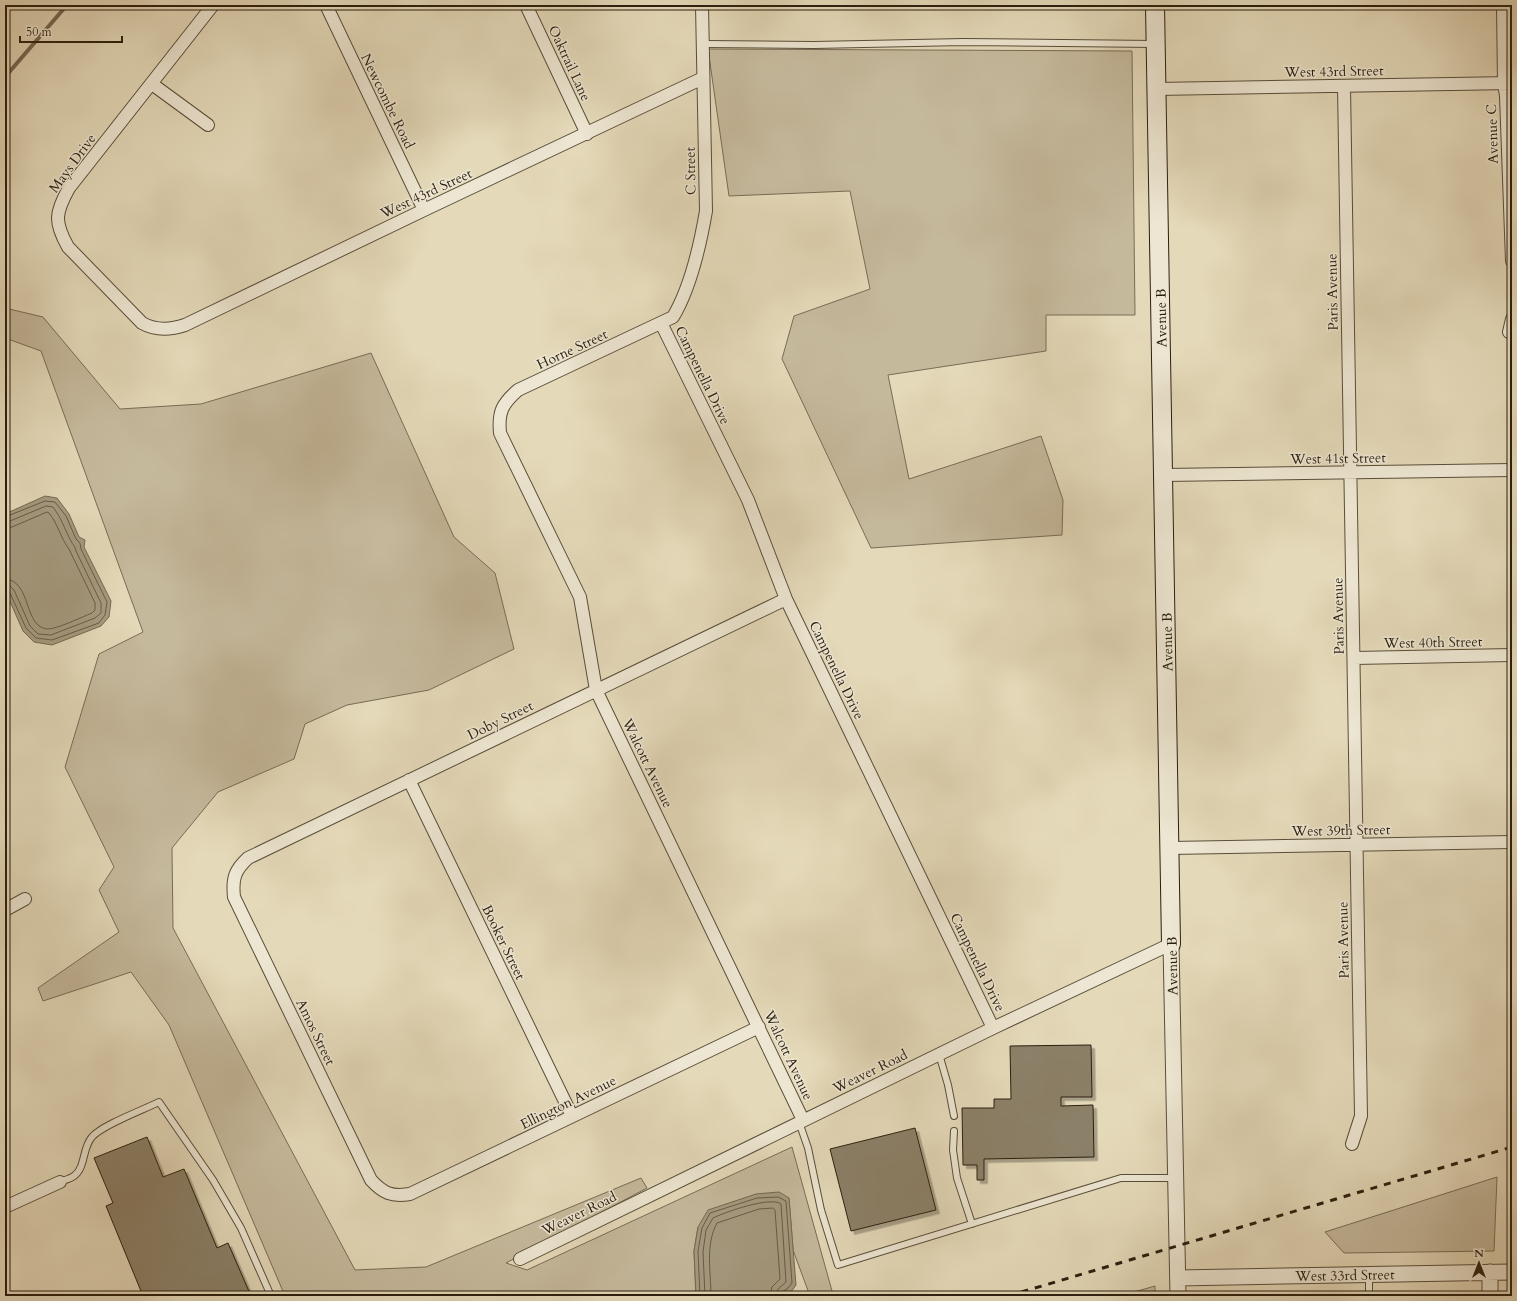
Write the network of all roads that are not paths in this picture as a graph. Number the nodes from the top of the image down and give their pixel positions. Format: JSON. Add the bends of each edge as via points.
{"nodes":[{"id":1,"x":213,"y":5,"type":"edge"},
{"id":2,"x":326,"y":5,"type":"edge"},
{"id":3,"x":526,"y":5,"type":"edge"},
{"id":4,"x":702,"y":5,"type":"edge"},
{"id":5,"x":1156,"y":5,"type":"edge"},
{"id":6,"x":1503,"y":5,"type":"edge"},
{"id":7,"x":703,"y":44,"type":"junction"},
{"id":8,"x":1156,"y":44,"type":"junction"},
{"id":9,"x":703,"y":78,"type":"junction"},
{"id":10,"x":1508,"y":83,"type":"edge"},
{"id":11,"x":152,"y":84,"type":"junction"},
{"id":12,"x":1344,"y":86,"type":"junction"},
{"id":13,"x":1157,"y":89,"type":"junction"},
{"id":14,"x":208,"y":125,"type":"dead end"},
{"id":15,"x":586,"y":134,"type":"junction"},
{"id":16,"x":424,"y":210,"type":"junction"},
{"id":17,"x":1512,"y":261,"type":"edge"},
{"id":18,"x":1512,"y":319,"type":"edge"},
{"id":19,"x":661,"y":323,"type":"junction"},
{"id":20,"x":160,"y":329,"type":"joint"},
{"id":21,"x":1509,"y":332,"type":"dead end"},
{"id":22,"x":501,"y":409,"type":"joint"},
{"id":23,"x":1512,"y":470,"type":"edge"},
{"id":24,"x":1351,"y":473,"type":"junction"},
{"id":25,"x":1163,"y":475,"type":"junction"},
{"id":26,"x":786,"y":599,"type":"junction"},
{"id":27,"x":1512,"y":655,"type":"edge"},
{"id":28,"x":1354,"y":658,"type":"junction"},
{"id":29,"x":596,"y":690,"type":"junction"},
{"id":30,"x":409,"y":780,"type":"junction"},
{"id":31,"x":1512,"y":842,"type":"edge"},
{"id":32,"x":1356,"y":845,"type":"junction"},
{"id":33,"x":1170,"y":848,"type":"junction"},
{"id":34,"x":234,"y":876,"type":"joint"},
{"id":35,"x":25,"y":899,"type":"dead end"},
{"id":36,"x":5,"y":910,"type":"edge"},
{"id":37,"x":1171,"y":944,"type":"junction"},
{"id":38,"x":759,"y":1027,"type":"junction"},
{"id":39,"x":993,"y":1028,"type":"junction"},
{"id":40,"x":939,"y":1054,"type":"junction"},
{"id":41,"x":572,"y":1116,"type":"junction"},
{"id":42,"x":954,"y":1116,"type":"dead end"},
{"id":43,"x":801,"y":1121,"type":"junction"},
{"id":44,"x":954,"y":1131,"type":"dead end"},
{"id":45,"x":1352,"y":1144,"type":"dead end"},
{"id":46,"x":1175,"y":1178,"type":"junction"},
{"id":47,"x":60,"y":1182,"type":"joint"},
{"id":48,"x":388,"y":1194,"type":"joint"},
{"id":49,"x":5,"y":1207,"type":"edge"},
{"id":50,"x":972,"y":1224,"type":"junction"},
{"id":51,"x":520,"y":1259,"type":"dead end"},
{"id":52,"x":1490,"y":1272,"type":"junction"},
{"id":53,"x":1512,"y":1272,"type":"edge"},
{"id":54,"x":1369,"y":1274,"type":"junction"},
{"id":55,"x":1178,"y":1278,"type":"junction"},
{"id":56,"x":271,"y":1296,"type":"edge"},
{"id":57,"x":1178,"y":1296,"type":"edge"},
{"id":58,"x":1369,"y":1296,"type":"edge"},
{"id":59,"x":1490,"y":1296,"type":"edge"}],
"edges":[{"from":1,"to":11,"type":"street","name":"Mays Drive"},
{"from":2,"to":16,"type":"street","name":"Newcombe Road"},
{"from":3,"to":15,"type":"street","name":"Oaktrail Lane"},
{"from":4,"to":7,"type":"street","name":"C Street"},
{"from":5,"to":8,"type":"main road","name":"Avenue B"},
{"from":6,"to":10,"type":"street","name":"Avenue C"},
{"from":7,"to":8,"type":"lane"},
{"from":7,"to":9,"type":"street","name":"C Street"},
{"from":8,"to":13,"type":"main road","name":"Avenue B"},
{"from":9,"to":15,"type":"street","name":"West 43rd Street"},
{"from":9,"to":19,"type":"street","name":"C Street","via":[[706,211],[701,242],[681,304],[673,317]]},
{"from":10,"to":12,"type":"street","name":"West 43rd Street"},
{"from":10,"to":17,"type":"street","name":"Avenue C","via":[[1506,96]]},
{"from":11,"to":14,"type":"street"},
{"from":11,"to":20,"type":"street","name":"Mays Drive","via":[[69,188],[60,204],[57,219],[60,233],[68,248],[142,322],[149,327]]},
{"from":12,"to":13,"type":"street","name":"West 43rd Street"},
{"from":12,"to":24,"type":"street","name":"Paris Avenue"},
{"from":13,"to":25,"type":"main road","name":"Avenue B"},
{"from":15,"to":16,"type":"street","name":"West 43rd Street"},
{"from":16,"to":20,"type":"street","name":"West 43rd Street","via":[[185,325]]},
{"from":18,"to":21,"type":"street"},
{"from":19,"to":22,"type":"street","name":"Horne Street","via":[[518,390]]},
{"from":19,"to":26,"type":"street","name":"Campenella Drive","via":[[748,500]]},
{"from":22,"to":29,"type":"street","name":"Walcott Avenue","via":[[500,433],[580,597]]},
{"from":23,"to":24,"type":"street","name":"West 41st Street"},
{"from":24,"to":25,"type":"street","name":"West 41st Street"},
{"from":24,"to":28,"type":"street","name":"Paris Avenue"},
{"from":25,"to":33,"type":"main road","name":"Avenue B"},
{"from":26,"to":29,"type":"street","name":"Doby Street"},
{"from":26,"to":39,"type":"street","name":"Campenella Drive"},
{"from":27,"to":28,"type":"street","name":"West 40th Street"},
{"from":28,"to":32,"type":"street","name":"Paris Avenue"},
{"from":29,"to":30,"type":"street","name":"Doby Street"},
{"from":29,"to":38,"type":"street","name":"Walcott Avenue"},
{"from":30,"to":34,"type":"street","name":"Doby Street","via":[[248,858],[239,866]]},
{"from":30,"to":41,"type":"street","name":"Booker Street"},
{"from":31,"to":32,"type":"street","name":"West 39th Street"},
{"from":32,"to":33,"type":"street","name":"West 39th Street"},
{"from":32,"to":45,"type":"street","name":"Paris Avenue","via":[[1361,1116]]},
{"from":33,"to":37,"type":"main road","name":"Avenue B"},
{"from":34,"to":48,"type":"street","name":"Amos Street","via":[[234,897],[360,1158],[371,1180]]},
{"from":35,"to":36,"type":"street"},
{"from":37,"to":39,"type":"street","name":"Weaver Road"},
{"from":37,"to":46,"type":"street","name":"Avenue B"},
{"from":38,"to":41,"type":"street","name":"Ellington Avenue"},
{"from":38,"to":43,"type":"street","name":"Walcott Avenue"},
{"from":39,"to":40,"type":"street","name":"Weaver Road"},
{"from":40,"to":42,"type":"lane"},
{"from":40,"to":43,"type":"street","name":"Weaver Road"},
{"from":41,"to":48,"type":"street","name":"Ellington Avenue","via":[[410,1194]]},
{"from":43,"to":50,"type":"lane","via":[[821,1210],[838,1265]]},
{"from":43,"to":51,"type":"street","name":"Weaver Road"},
{"from":44,"to":50,"type":"lane","via":[[953,1150],[957,1178]]},
{"from":46,"to":50,"type":"lane","via":[[1121,1178]]},
{"from":46,"to":55,"type":"street","name":"Avenue B"},
{"from":47,"to":49,"type":"street"},
{"from":47,"to":56,"type":"lane","via":[[74,1176],[78,1171],[84,1149],[92,1136],[159,1102],[214,1180],[241,1228]]},
{"from":52,"to":53,"type":"street","name":"West 33rd Street"},
{"from":52,"to":54,"type":"street","name":"West 33rd Street"},
{"from":52,"to":59,"type":"street"},
{"from":54,"to":55,"type":"street","name":"West 33rd Street"},
{"from":54,"to":58,"type":"lane"},
{"from":55,"to":57,"type":"street","name":"Avenue B"}]}
